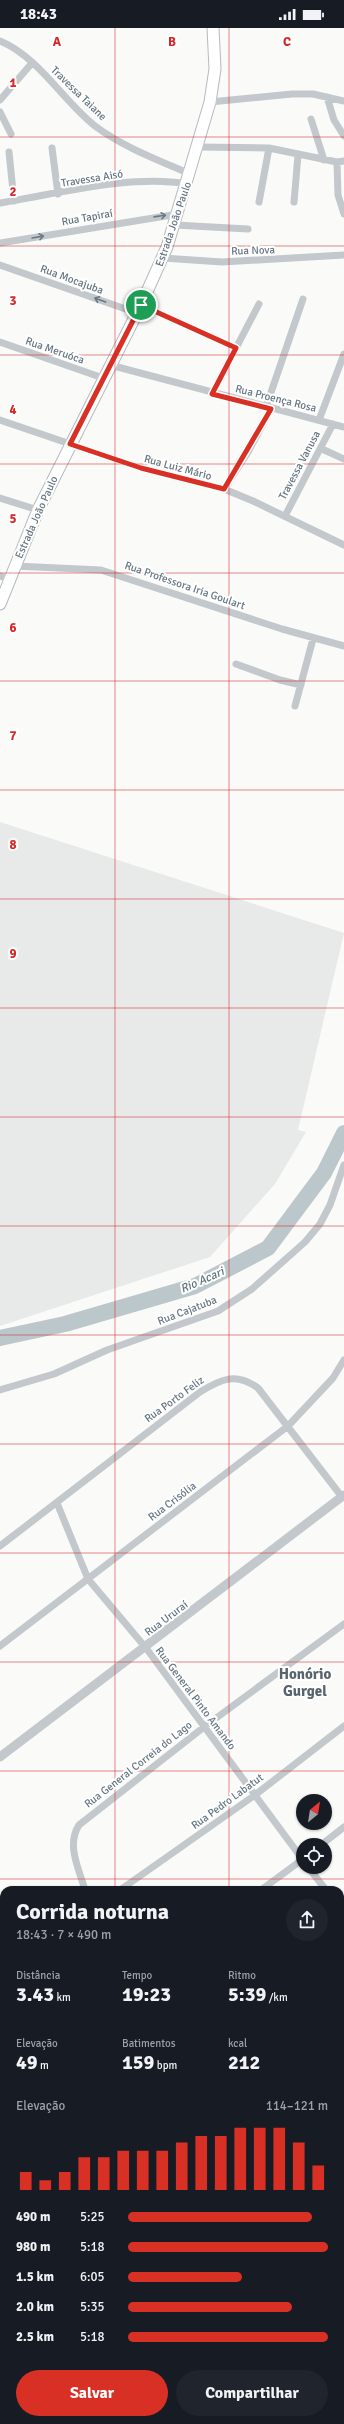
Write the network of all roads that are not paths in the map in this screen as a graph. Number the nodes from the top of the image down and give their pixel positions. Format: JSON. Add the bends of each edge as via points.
{"nodes":[{"id":1,"x":213,"y":28,"type":"edge"},
{"id":2,"x":0,"y":41,"type":"edge"},
{"id":3,"x":32,"y":63,"type":"junction"},
{"id":4,"x":327,"y":97,"type":"junction"},
{"id":5,"x":0,"y":100,"type":"edge"},
{"id":6,"x":344,"y":101,"type":"edge"},
{"id":7,"x":210,"y":102,"type":"junction"},
{"id":8,"x":0,"y":112,"type":"edge"},
{"id":9,"x":311,"y":119,"type":"dead end"},
{"id":10,"x":11,"y":134,"type":"dead end"},
{"id":11,"x":344,"y":136,"type":"edge"},
{"id":12,"x":198,"y":147,"type":"junction"},
{"id":13,"x":52,"y":148,"type":"dead end"},
{"id":14,"x":269,"y":148,"type":"junction"},
{"id":15,"x":9,"y":152,"type":"dead end"},
{"id":16,"x":298,"y":155,"type":"junction"},
{"id":17,"x":324,"y":160,"type":"junction"},
{"id":18,"x":340,"y":162,"type":"edge"},
{"id":19,"x":189,"y":179,"type":"junction"},
{"id":20,"x":58,"y":194,"type":"junction"},
{"id":21,"x":14,"y":201,"type":"junction"},
{"id":22,"x":259,"y":202,"type":"dead end"},
{"id":23,"x":294,"y":202,"type":"dead end"},
{"id":24,"x":0,"y":203,"type":"edge"},
{"id":25,"x":178,"y":214,"type":"junction"},
{"id":26,"x":344,"y":214,"type":"edge"},
{"id":27,"x":175,"y":225,"type":"junction"},
{"id":28,"x":248,"y":229,"type":"dead end"},
{"id":29,"x":0,"y":243,"type":"edge"},
{"id":30,"x":344,"y":255,"type":"edge"},
{"id":31,"x":163,"y":258,"type":"junction"},
{"id":32,"x":0,"y":265,"type":"edge"},
{"id":33,"x":303,"y":299,"type":"dead end"},
{"id":34,"x":259,"y":304,"type":"dead end"},
{"id":35,"x":139,"y":309,"type":"junction"},
{"id":36,"x":0,"y":342,"type":"edge"},
{"id":37,"x":236,"y":348,"type":"junction"},
{"id":38,"x":344,"y":354,"type":"edge"},
{"id":39,"x":110,"y":365,"type":"junction"},
{"id":40,"x":103,"y":378,"type":"junction"},
{"id":41,"x":212,"y":394,"type":"junction"},
{"id":42,"x":268,"y":408,"type":"junction"},
{"id":43,"x":0,"y":420,"type":"edge"},
{"id":44,"x":318,"y":420,"type":"junction"},
{"id":45,"x":333,"y":424,"type":"junction"},
{"id":46,"x":344,"y":427,"type":"edge"},
{"id":47,"x":70,"y":444,"type":"junction"},
{"id":48,"x":322,"y":449,"type":"junction"},
{"id":49,"x":344,"y":459,"type":"edge"},
{"id":50,"x":224,"y":489,"type":"junction"},
{"id":51,"x":0,"y":498,"type":"edge"},
{"id":52,"x":38,"y":510,"type":"junction"},
{"id":53,"x":284,"y":516,"type":"junction"},
{"id":54,"x":344,"y":545,"type":"edge"},
{"id":55,"x":15,"y":566,"type":"junction"},
{"id":56,"x":5,"y":577,"type":"edge"},
{"id":57,"x":0,"y":604,"type":"edge"},
{"id":58,"x":313,"y":639,"type":"junction"},
{"id":59,"x":344,"y":646,"type":"edge"},
{"id":60,"x":236,"y":664,"type":"dead end"},
{"id":61,"x":301,"y":685,"type":"junction"},
{"id":62,"x":295,"y":706,"type":"dead end"},
{"id":63,"x":344,"y":1165,"type":"edge"},
{"id":64,"x":341,"y":1185,"type":"edge"},
{"id":65,"x":344,"y":1360,"type":"edge"},
{"id":66,"x":0,"y":1390,"type":"edge"},
{"id":67,"x":288,"y":1426,"type":"junction"},
{"id":68,"x":343,"y":1497,"type":"edge"},
{"id":69,"x":57,"y":1503,"type":"junction"},
{"id":70,"x":0,"y":1546,"type":"edge"},
{"id":71,"x":88,"y":1579,"type":"junction"},
{"id":72,"x":344,"y":1624,"type":"edge"},
{"id":73,"x":0,"y":1646,"type":"edge"},
{"id":74,"x":146,"y":1648,"type":"junction"},
{"id":75,"x":344,"y":1726,"type":"edge"},
{"id":76,"x":204,"y":1727,"type":"junction"},
{"id":77,"x":0,"y":1757,"type":"edge"},
{"id":78,"x":255,"y":1795,"type":"junction"},
{"id":79,"x":344,"y":1827,"type":"edge"},
{"id":80,"x":330,"y":1838,"type":"edge"},
{"id":81,"x":296,"y":1850,"type":"edge"},
{"id":82,"x":296,"y":1864,"type":"edge"},
{"id":83,"x":313,"y":1874,"type":"edge"},
{"id":84,"x":84,"y":1886,"type":"edge"},
{"id":85,"x":126,"y":1886,"type":"edge"},
{"id":86,"x":266,"y":1886,"type":"edge"},
{"id":87,"x":323,"y":1886,"type":"edge"}],
"edges":[{"from":1,"to":7,"type":"main road","name":"Estrada João Paulo","via":[[215,69]]},
{"from":2,"to":3,"type":"street","name":"Travessa Taiane"},
{"from":3,"to":5,"type":"street"},
{"from":3,"to":19,"type":"street","name":"Travessa Taiane","via":[[95,126]]},
{"from":4,"to":6,"type":"street"},
{"from":4,"to":7,"type":"street","via":[[292,94]]},
{"from":4,"to":11,"type":"street","via":[[334,120]]},
{"from":7,"to":12,"type":"main road","name":"Estrada João Paulo"},
{"from":8,"to":10,"type":"street"},
{"from":9,"to":17,"type":"street"},
{"from":12,"to":14,"type":"street"},
{"from":12,"to":19,"type":"main road","name":"Estrada João Paulo"},
{"from":13,"to":20,"type":"street"},
{"from":14,"to":16,"type":"street"},
{"from":14,"to":22,"type":"street"},
{"from":15,"to":21,"type":"street"},
{"from":16,"to":17,"type":"street"},
{"from":16,"to":23,"type":"street"},
{"from":17,"to":18,"type":"street"},
{"from":18,"to":26,"type":"street","via":[[338,195]]},
{"from":19,"to":20,"type":"street","name":"Travessa Aisó","via":[[151,181]]},
{"from":19,"to":25,"type":"main road","name":"Estrada João Paulo"},
{"from":20,"to":21,"type":"street","name":"Travessa Aisó"},
{"from":21,"to":24,"type":"street","name":"Travessa Aisó"},
{"from":25,"to":27,"type":"main road","name":"Estrada João Paulo"},
{"from":29,"to":25,"type":"street","name":"Rua Tapiraí","one_way":true},
{"from":27,"to":28,"type":"street"},
{"from":27,"to":31,"type":"main road","name":"Estrada João Paulo"},
{"from":30,"to":31,"type":"street","name":"Rua Nova","via":[[222,262]]},
{"from":31,"to":35,"type":"main road","name":"Estrada João Paulo"},
{"from":35,"to":32,"type":"street","name":"Rua Mocajuba","one_way":true},
{"from":33,"to":42,"type":"street"},
{"from":34,"to":37,"type":"street"},
{"from":35,"to":37,"type":"street","name":"Rua Mocajuba"},
{"from":35,"to":39,"type":"main road","name":"Estrada João Paulo"},
{"from":36,"to":40,"type":"street","name":"Rua Meruóca"},
{"from":37,"to":41,"type":"street"},
{"from":38,"to":44,"type":"street"},
{"from":39,"to":40,"type":"main road","name":"Estrada João Paulo"},
{"from":39,"to":41,"type":"street","name":"Rua Proença Rosa"},
{"from":40,"to":47,"type":"main road","name":"Estrada João Paulo"},
{"from":41,"to":42,"type":"street","name":"Rua Proença Rosa"},
{"from":42,"to":44,"type":"street","name":"Rua Proença Rosa"},
{"from":42,"to":50,"type":"street"},
{"from":43,"to":47,"type":"street","name":"Rua Luiz Mário"},
{"from":44,"to":45,"type":"street","name":"Rua Proença Rosa"},
{"from":45,"to":46,"type":"street","name":"Rua Proença Rosa"},
{"from":45,"to":48,"type":"street","name":"Travessa Vanusa"},
{"from":47,"to":50,"type":"street","name":"Rua Luiz Mário","via":[[141,468]]},
{"from":47,"to":52,"type":"main road","name":"Estrada João Paulo"},
{"from":48,"to":49,"type":"street"},
{"from":48,"to":53,"type":"street","name":"Travessa Vanusa"},
{"from":50,"to":53,"type":"street","name":"Rua Luiz Mário"},
{"from":51,"to":52,"type":"street"},
{"from":52,"to":55,"type":"main road","name":"Estrada João Paulo"},
{"from":53,"to":54,"type":"street","name":"Rua Luiz Mário"},
{"from":55,"to":56,"type":"main road","name":"Estrada João Paulo"},
{"from":55,"to":58,"type":"street","name":"Rua Professora Iria Goulart","via":[[101,570]]},
{"from":56,"to":57,"type":"main road","name":"Estrada João Paulo"},
{"from":58,"to":59,"type":"street","name":"Rua Professora Iria Goulart"},
{"from":58,"to":61,"type":"street"},
{"from":60,"to":61,"type":"street"},
{"from":61,"to":62,"type":"street"},
{"from":63,"to":64,"type":"street","name":"Rua Cajatuba"},
{"from":64,"to":66,"type":"street","name":"Rua Cajatuba","via":[[320,1224],[305,1242],[252,1289],[224,1307],[168,1330],[107,1350],[54,1374]]},
{"from":65,"to":67,"type":"street","name":"Rua Crisólia","via":[[333,1378]]},
{"from":67,"to":68,"type":"street","name":"Rua Porto Feliz"},
{"from":67,"to":69,"type":"street","name":"Rua Porto Feliz","via":[[258,1388],[244,1379],[227,1379],[200,1392]]},
{"from":67,"to":71,"type":"street","name":"Rua Crisólia"},
{"from":68,"to":74,"type":"street","name":"Rua Ururaí"},
{"from":69,"to":70,"type":"street","name":"Rua Porto Feliz"},
{"from":69,"to":71,"type":"street","name":"Rua General Pinto Amando"},
{"from":71,"to":73,"type":"street","name":"Rua Crisólia"},
{"from":71,"to":74,"type":"street","name":"Rua General Pinto Amando"},
{"from":72,"to":76,"type":"street","name":"Rua General Correia do Lago"},
{"from":74,"to":76,"type":"street","name":"Rua General Pinto Amando"},
{"from":74,"to":77,"type":"street","name":"Rua Ururaí"},
{"from":75,"to":78,"type":"street","name":"Rua Pedro Labatut"},
{"from":76,"to":78,"type":"street","name":"Rua General Pinto Amando"},
{"from":76,"to":84,"type":"street","name":"Rua General Correia do Lago","via":[[79,1825],[74,1833],[73,1845]]},
{"from":78,"to":81,"type":"street","name":"Rua General Pinto Amando"},
{"from":78,"to":85,"type":"street","name":"Rua Pedro Labatut"},
{"from":79,"to":80,"type":"street"},
{"from":82,"to":86,"type":"street"},
{"from":83,"to":87,"type":"street"}]}
